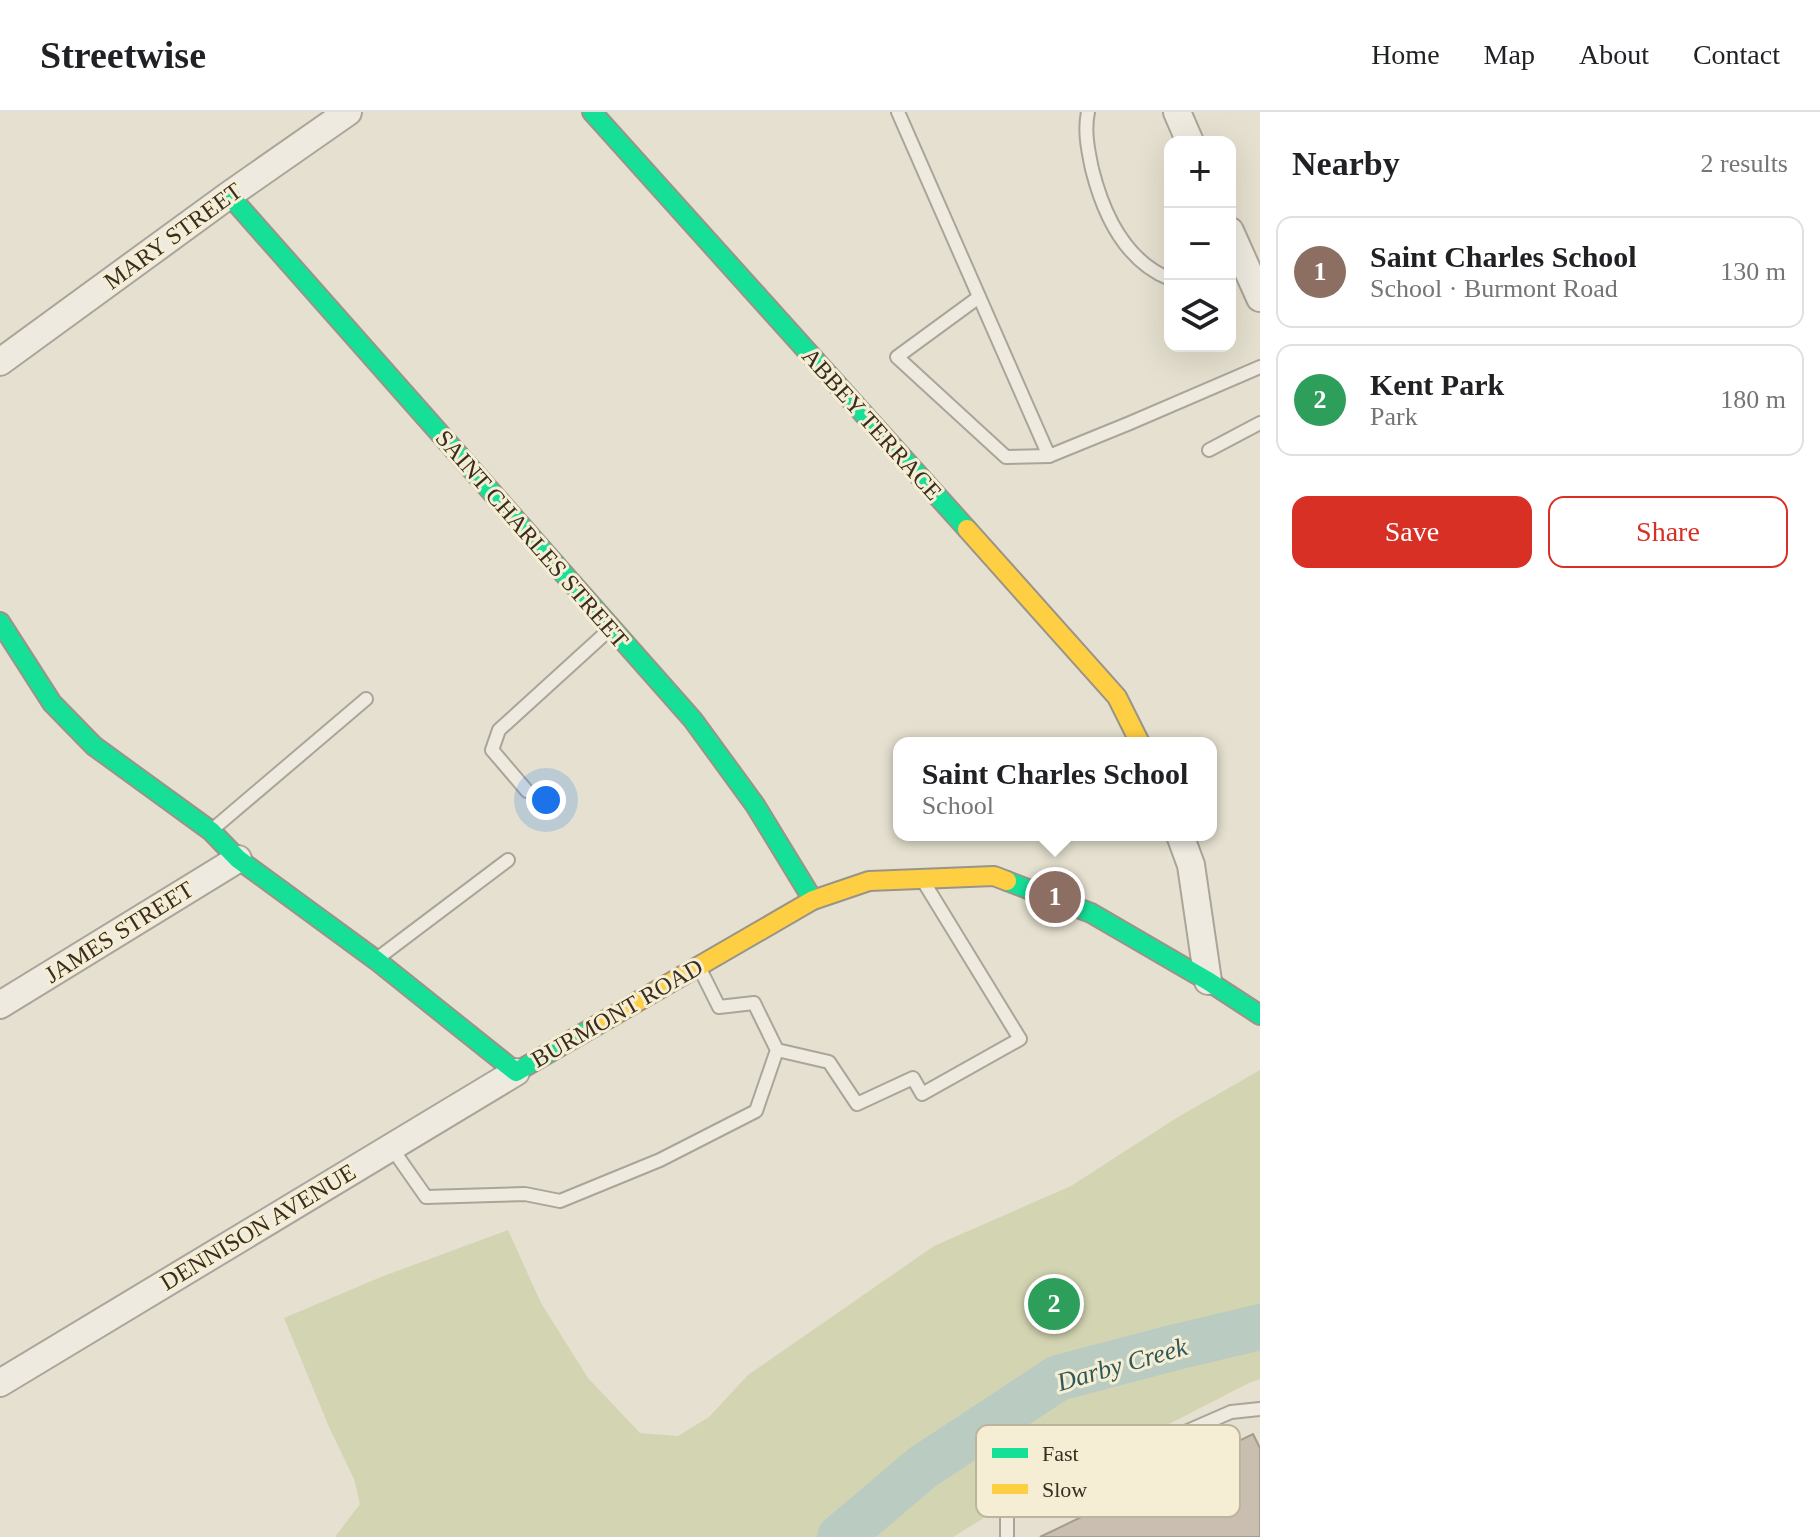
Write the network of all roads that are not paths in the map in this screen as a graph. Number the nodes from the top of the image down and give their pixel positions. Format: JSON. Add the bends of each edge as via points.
{"nodes":[{"id":1,"x":348,"y":112,"type":"edge"},
{"id":2,"x":592,"y":112,"type":"edge"},
{"id":3,"x":898,"y":112,"type":"edge"},
{"id":4,"x":1088,"y":112,"type":"edge"},
{"id":5,"x":1177,"y":112,"type":"edge"},
{"id":6,"x":1187,"y":136,"type":"edge"},
{"id":7,"x":229,"y":195,"type":"junction"},
{"id":8,"x":1236,"y":250,"type":"edge"},
{"id":9,"x":1164,"y":276,"type":"edge"},
{"id":10,"x":979,"y":297,"type":"junction"},
{"id":11,"x":1260,"y":298,"type":"edge"},
{"id":12,"x":0,"y":362,"type":"edge"},
{"id":13,"x":1260,"y":367,"type":"edge"},
{"id":14,"x":1260,"y":423,"type":"edge"},
{"id":15,"x":1209,"y":450,"type":"dead end"},
{"id":16,"x":1049,"y":456,"type":"junction"},
{"id":17,"x":0,"y":622,"type":"edge"},
{"id":18,"x":611,"y":628,"type":"junction"},
{"id":19,"x":366,"y":699,"type":"dead end"},
{"id":20,"x":1137,"y":737,"type":"edge"},
{"id":21,"x":527,"y":791,"type":"dead end"},
{"id":22,"x":211,"y":831,"type":"junction"},
{"id":23,"x":1182,"y":841,"type":"edge"},
{"id":24,"x":238,"y":859,"type":"junction"},
{"id":25,"x":508,"y":860,"type":"dead end"},
{"id":26,"x":922,"y":878,"type":"junction"},
{"id":27,"x":813,"y":900,"type":"junction"},
{"id":28,"x":376,"y":960,"type":"junction"},
{"id":29,"x":699,"y":966,"type":"junction"},
{"id":30,"x":1208,"y":981,"type":"junction"},
{"id":31,"x":0,"y":1005,"type":"edge"},
{"id":32,"x":1260,"y":1015,"type":"edge"},
{"id":33,"x":777,"y":1050,"type":"junction"},
{"id":34,"x":516,"y":1072,"type":"junction"},
{"id":35,"x":391,"y":1147,"type":"junction"},
{"id":36,"x":0,"y":1383,"type":"edge"},
{"id":37,"x":1260,"y":1409,"type":"edge"},
{"id":38,"x":1201,"y":1425,"type":"edge"}],
"edges":[{"from":1,"to":7,"type":"street","name":"MARY STREET"},
{"from":2,"to":20,"type":"street","name":"ABBEY TERRACE","via":[[1117,697]]},
{"from":3,"to":10,"type":"lane"},
{"from":4,"to":9,"type":"lane","via":[[1089,155],[1109,218],[1138,257]]},
{"from":5,"to":6,"type":"street"},
{"from":7,"to":12,"type":"street","name":"MARY STREET"},
{"from":7,"to":18,"type":"street","name":"SAINT CHARLES STREET"},
{"from":8,"to":11,"type":"street","via":[[1244,275]]},
{"from":10,"to":16,"type":"lane"},
{"from":10,"to":16,"type":"lane","via":[[897,357],[1006,457]]},
{"from":13,"to":16,"type":"lane"},
{"from":14,"to":15,"type":"lane"},
{"from":17,"to":22,"type":"street","name":"BURMONT ROAD","via":[[52,703],[94,746]]},
{"from":18,"to":21,"type":"lane","via":[[499,730],[492,750]]},
{"from":18,"to":27,"type":"street","name":"SAINT CHARLES STREET","via":[[693,720],[755,805]]},
{"from":19,"to":22,"type":"lane"},
{"from":22,"to":24,"type":"street","name":"BURMONT ROAD"},
{"from":23,"to":30,"type":"street","via":[[1191,865]]},
{"from":24,"to":28,"type":"street","name":"BURMONT ROAD"},
{"from":24,"to":31,"type":"street","name":"JAMES STREET"},
{"from":25,"to":28,"type":"lane"},
{"from":26,"to":27,"type":"street","name":"BURMONT ROAD","via":[[869,881]]},
{"from":26,"to":30,"type":"street","name":"BURMONT ROAD","via":[[994,876],[1091,913]]},
{"from":26,"to":33,"type":"lane","via":[[1020,1039],[922,1094],[913,1078],[857,1104],[829,1062]]},
{"from":27,"to":29,"type":"street","name":"BURMONT ROAD"},
{"from":28,"to":34,"type":"street","name":"BURMONT ROAD"},
{"from":29,"to":33,"type":"lane","via":[[719,1007],[754,1003]]},
{"from":29,"to":34,"type":"street","name":"BURMONT ROAD"},
{"from":30,"to":32,"type":"street","name":"BURMONT ROAD"},
{"from":33,"to":35,"type":"lane","via":[[756,1111],[660,1160],[560,1201],[525,1194],[426,1197]]},
{"from":34,"to":35,"type":"street","name":"DENNISON AVENUE"},
{"from":35,"to":36,"type":"street","name":"DENNISON AVENUE"},
{"from":37,"to":38,"type":"lane","via":[[1231,1412]]}]}
